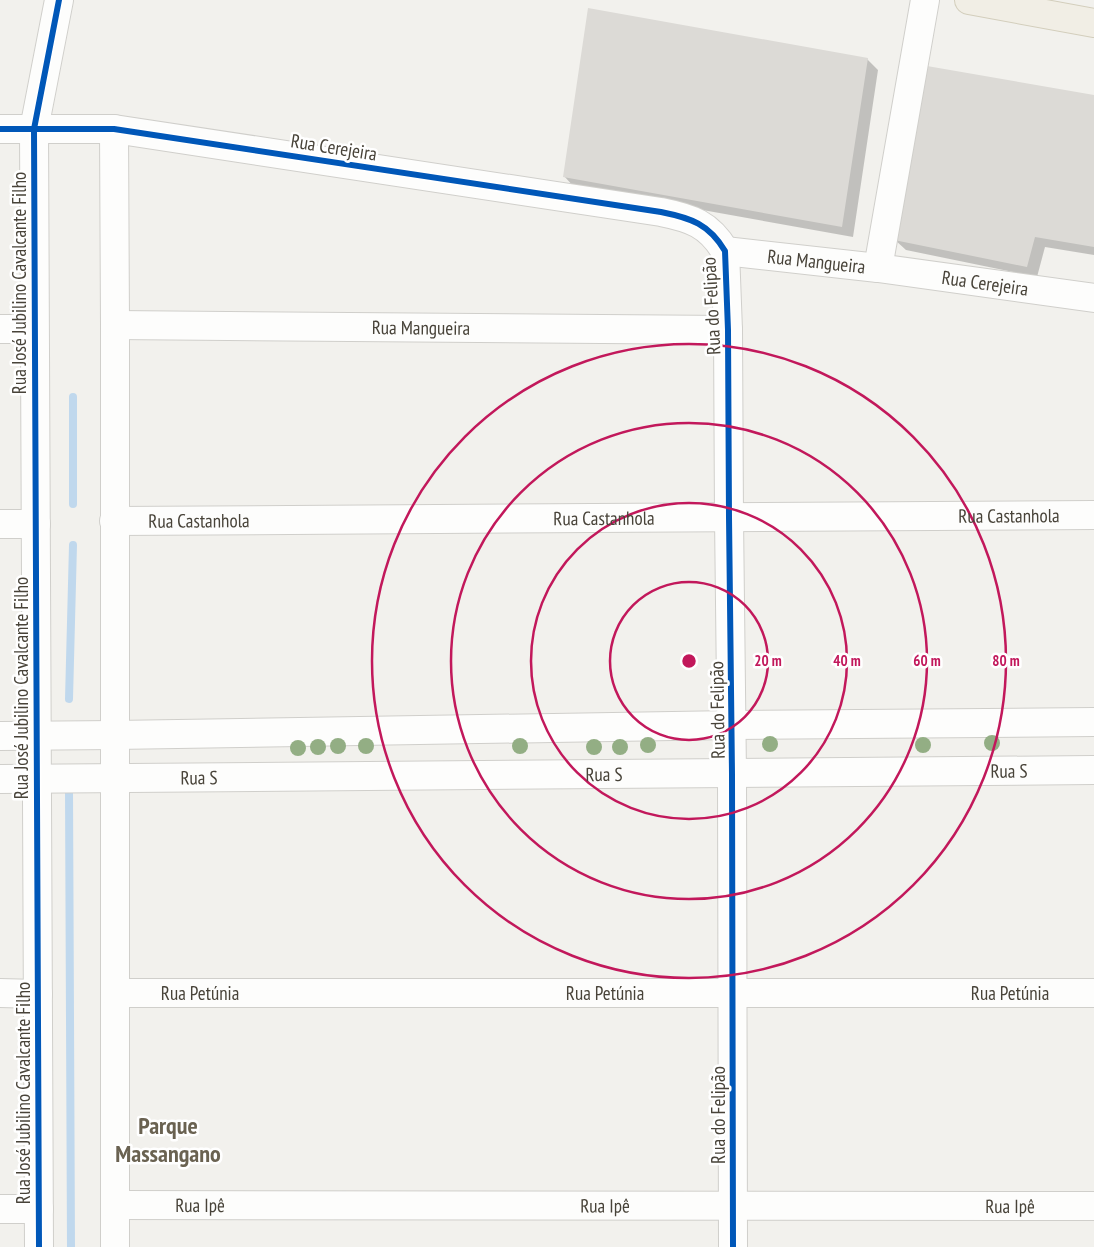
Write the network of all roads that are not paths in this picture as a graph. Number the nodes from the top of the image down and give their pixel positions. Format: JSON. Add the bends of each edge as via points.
{"nodes":[{"id":1,"x":59,"y":0,"type":"edge"},
{"id":2,"x":925,"y":0,"type":"edge"},
{"id":3,"x":969,"y":0,"type":"edge"},
{"id":4,"x":1094,"y":23,"type":"edge"},
{"id":5,"x":114,"y":128,"type":"junction"},
{"id":6,"x":0,"y":129,"type":"edge"},
{"id":7,"x":34,"y":129,"type":"junction"},
{"id":8,"x":661,"y":212,"type":"joint"},
{"id":9,"x":725,"y":251,"type":"junction"},
{"id":10,"x":878,"y":268,"type":"junction"},
{"id":11,"x":1094,"y":298,"type":"edge"},
{"id":12,"x":116,"y":325,"type":"junction"},
{"id":13,"x":0,"y":329,"type":"edge"},
{"id":14,"x":34,"y":329,"type":"junction"},
{"id":15,"x":728,"y":330,"type":"junction"},
{"id":16,"x":1094,"y":515,"type":"edge"},
{"id":17,"x":729,"y":517,"type":"junction"},
{"id":18,"x":114,"y":521,"type":"junction"},
{"id":19,"x":0,"y":524,"type":"edge"},
{"id":20,"x":36,"y":524,"type":"junction"},
{"id":21,"x":1094,"y":722,"type":"edge"},
{"id":22,"x":732,"y":725,"type":"junction"},
{"id":23,"x":0,"y":736,"type":"edge"},
{"id":24,"x":37,"y":736,"type":"junction"},
{"id":25,"x":115,"y":736,"type":"junction"},
{"id":26,"x":1094,"y":770,"type":"edge"},
{"id":27,"x":732,"y":774,"type":"junction"},
{"id":28,"x":114,"y":779,"type":"junction"},
{"id":29,"x":0,"y":780,"type":"edge"},
{"id":30,"x":36,"y":780,"type":"junction"},
{"id":31,"x":0,"y":993,"type":"edge"},
{"id":32,"x":115,"y":993,"type":"junction"},
{"id":33,"x":733,"y":993,"type":"junction"},
{"id":34,"x":1094,"y":993,"type":"edge"},
{"id":35,"x":38,"y":994,"type":"junction"},
{"id":36,"x":115,"y":1205,"type":"junction"},
{"id":37,"x":733,"y":1206,"type":"junction"},
{"id":38,"x":1094,"y":1206,"type":"edge"},
{"id":39,"x":0,"y":1209,"type":"edge"},
{"id":40,"x":39,"y":1209,"type":"junction"},
{"id":41,"x":39,"y":1247,"type":"edge"},
{"id":42,"x":115,"y":1247,"type":"edge"},
{"id":43,"x":733,"y":1247,"type":"edge"}],
"edges":[{"from":1,"to":7,"type":"street","name":"Rua José Jubilino Cavalcante Filho"},
{"from":2,"to":10,"type":"street"},
{"from":3,"to":4,"type":"main road"},
{"from":5,"to":7,"type":"street","name":"Rua Cerejeira"},
{"from":5,"to":8,"type":"street","name":"Rua Cerejeira"},
{"from":5,"to":12,"type":"street"},
{"from":6,"to":7,"type":"street","name":"Rua Cerejeira"},
{"from":7,"to":14,"type":"street","name":"Rua José Jubilino Cavalcante Filho"},
{"from":8,"to":9,"type":"street","name":"Rua do Felipão","via":[[681,216],[707,228]]},
{"from":9,"to":10,"type":"street","name":"Rua Mangueira"},
{"from":9,"to":15,"type":"street","name":"Rua do Felipão"},
{"from":10,"to":11,"type":"street","name":"Rua Cerejeira"},
{"from":12,"to":15,"type":"street","name":"Rua Mangueira"},
{"from":12,"to":18,"type":"street"},
{"from":13,"to":14,"type":"street"},
{"from":14,"to":20,"type":"street","name":"Rua José Jubilino Cavalcante Filho"},
{"from":15,"to":17,"type":"street","name":"Rua do Felipão"},
{"from":16,"to":17,"type":"street","name":"Rua Castanhola"},
{"from":17,"to":18,"type":"street","name":"Rua Castanhola"},
{"from":17,"to":22,"type":"street","name":"Rua do Felipão"},
{"from":18,"to":25,"type":"street"},
{"from":19,"to":20,"type":"street"},
{"from":20,"to":24,"type":"street","name":"Rua José Jubilino Cavalcante Filho"},
{"from":21,"to":22,"type":"street"},
{"from":22,"to":25,"type":"street"},
{"from":22,"to":27,"type":"street","name":"Rua do Felipão"},
{"from":23,"to":24,"type":"street"},
{"from":24,"to":25,"type":"street"},
{"from":24,"to":30,"type":"street","name":"Rua José Jubilino Cavalcante Filho"},
{"from":25,"to":28,"type":"street"},
{"from":26,"to":27,"type":"street","name":"Rua S"},
{"from":27,"to":28,"type":"street","name":"Rua S"},
{"from":27,"to":33,"type":"street","name":"Rua do Felipão"},
{"from":28,"to":30,"type":"street","name":"Rua S"},
{"from":28,"to":32,"type":"street"},
{"from":29,"to":30,"type":"street","name":"Rua S"},
{"from":30,"to":35,"type":"street","name":"Rua José Jubilino Cavalcante Filho"},
{"from":31,"to":35,"type":"street"},
{"from":32,"to":33,"type":"street","name":"Rua Petúnia"},
{"from":32,"to":36,"type":"street"},
{"from":33,"to":34,"type":"street","name":"Rua Petúnia"},
{"from":33,"to":37,"type":"street","name":"Rua do Felipão"},
{"from":35,"to":40,"type":"street","name":"Rua José Jubilino Cavalcante Filho"},
{"from":36,"to":37,"type":"street","name":"Rua Ipê"},
{"from":36,"to":42,"type":"street"},
{"from":37,"to":38,"type":"street","name":"Rua Ipê"},
{"from":37,"to":43,"type":"street","name":"Rua do Felipão"},
{"from":39,"to":40,"type":"street"},
{"from":40,"to":41,"type":"street","name":"Rua José Jubilino Cavalcante Filho"}]}
